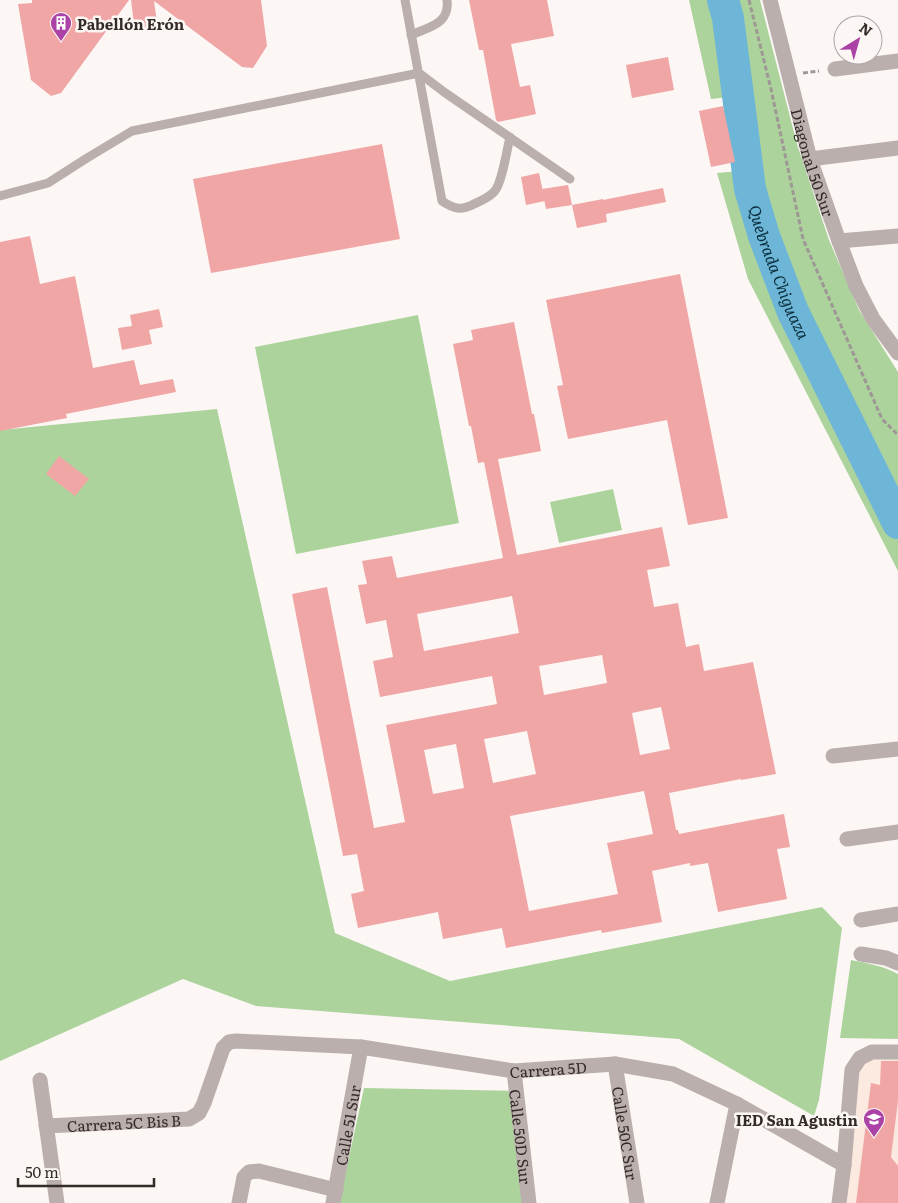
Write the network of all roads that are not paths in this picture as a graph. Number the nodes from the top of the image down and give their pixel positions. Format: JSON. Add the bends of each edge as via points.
{"nodes":[{"id":1,"x":405,"y":0,"type":"edge"},
{"id":2,"x":447,"y":0,"type":"edge"},
{"id":3,"x":770,"y":0,"type":"edge"},
{"id":4,"x":412,"y":35,"type":"junction"},
{"id":5,"x":898,"y":62,"type":"edge"},
{"id":6,"x":835,"y":69,"type":"road end"},
{"id":7,"x":419,"y":73,"type":"junction"},
{"id":8,"x":510,"y":137,"type":"junction"},
{"id":9,"x":898,"y":148,"type":"edge"},
{"id":10,"x":810,"y":159,"type":"junction"},
{"id":11,"x":570,"y":179,"type":"dead end"},
{"id":12,"x":0,"y":196,"type":"edge"},
{"id":13,"x":898,"y":236,"type":"edge"},
{"id":14,"x":839,"y":241,"type":"junction"},
{"id":15,"x":898,"y":353,"type":"edge"},
{"id":16,"x":898,"y":749,"type":"edge"},
{"id":17,"x":833,"y":756,"type":"dead end"},
{"id":18,"x":898,"y":832,"type":"edge"},
{"id":19,"x":847,"y":840,"type":"dead end"},
{"id":20,"x":898,"y":914,"type":"edge"},
{"id":21,"x":861,"y":920,"type":"dead end"},
{"id":22,"x":861,"y":954,"type":"dead end"},
{"id":23,"x":898,"y":963,"type":"edge"},
{"id":24,"x":361,"y":1048,"type":"junction"},
{"id":25,"x":898,"y":1052,"type":"edge"},
{"id":26,"x":615,"y":1064,"type":"junction"},
{"id":27,"x":514,"y":1071,"type":"junction"},
{"id":28,"x":40,"y":1080,"type":"dead end"},
{"id":29,"x":737,"y":1104,"type":"junction"},
{"id":30,"x":199,"y":1112,"type":"joint"},
{"id":31,"x":46,"y":1126,"type":"junction"},
{"id":32,"x":844,"y":1165,"type":"junction"},
{"id":33,"x":334,"y":1196,"type":"edge"},
{"id":34,"x":57,"y":1203,"type":"edge"},
{"id":35,"x":239,"y":1203,"type":"edge"},
{"id":36,"x":529,"y":1203,"type":"edge"},
{"id":37,"x":637,"y":1203,"type":"edge"},
{"id":38,"x":717,"y":1203,"type":"edge"},
{"id":39,"x":839,"y":1203,"type":"edge"}],
"edges":[{"from":1,"to":4,"type":"lane"},
{"from":2,"to":4,"type":"lane","via":[[445,17]]},
{"from":3,"to":10,"type":"street","name":"Diagonal 50 Sur"},
{"from":4,"to":7,"type":"lane"},
{"from":5,"to":6,"type":"street"},
{"from":7,"to":8,"type":"lane"},
{"from":7,"to":8,"type":"lane","via":[[442,201],[453,208],[466,208],[496,190]]},
{"from":7,"to":12,"type":"lane","via":[[132,132],[48,183]]},
{"from":8,"to":11,"type":"lane"},
{"from":9,"to":10,"type":"street"},
{"from":10,"to":14,"type":"street","name":"Diagonal 50 Sur"},
{"from":13,"to":14,"type":"street"},
{"from":14,"to":15,"type":"street","name":"Diagonal 50 Sur","via":[[873,319]]},
{"from":16,"to":17,"type":"street"},
{"from":18,"to":19,"type":"street"},
{"from":20,"to":21,"type":"street"},
{"from":22,"to":23,"type":"street"},
{"from":24,"to":27,"type":"street","name":"Carrera 5D"},
{"from":24,"to":30,"type":"street","name":"Carrera 5D","via":[[229,1042]]},
{"from":24,"to":33,"type":"street","name":"Calle 51 Sur"},
{"from":25,"to":32,"type":"street","via":[[872,1052],[860,1058],[852,1070]]},
{"from":26,"to":27,"type":"street","name":"Carrera 5D"},
{"from":26,"to":29,"type":"street","name":"Carrera 5D","via":[[673,1074]]},
{"from":26,"to":37,"type":"street","name":"Calle 50C Sur"},
{"from":27,"to":36,"type":"street","name":"Calle 50D Sur"},
{"from":28,"to":31,"type":"street"},
{"from":29,"to":32,"type":"street","name":"Carrera 5D"},
{"from":29,"to":38,"type":"street"},
{"from":30,"to":31,"type":"street","name":"Carrera 5C Bis B","via":[[189,1120]]},
{"from":31,"to":34,"type":"street"},
{"from":32,"to":39,"type":"street"},
{"from":33,"to":35,"type":"street","via":[[259,1170],[244,1177]]}]}
